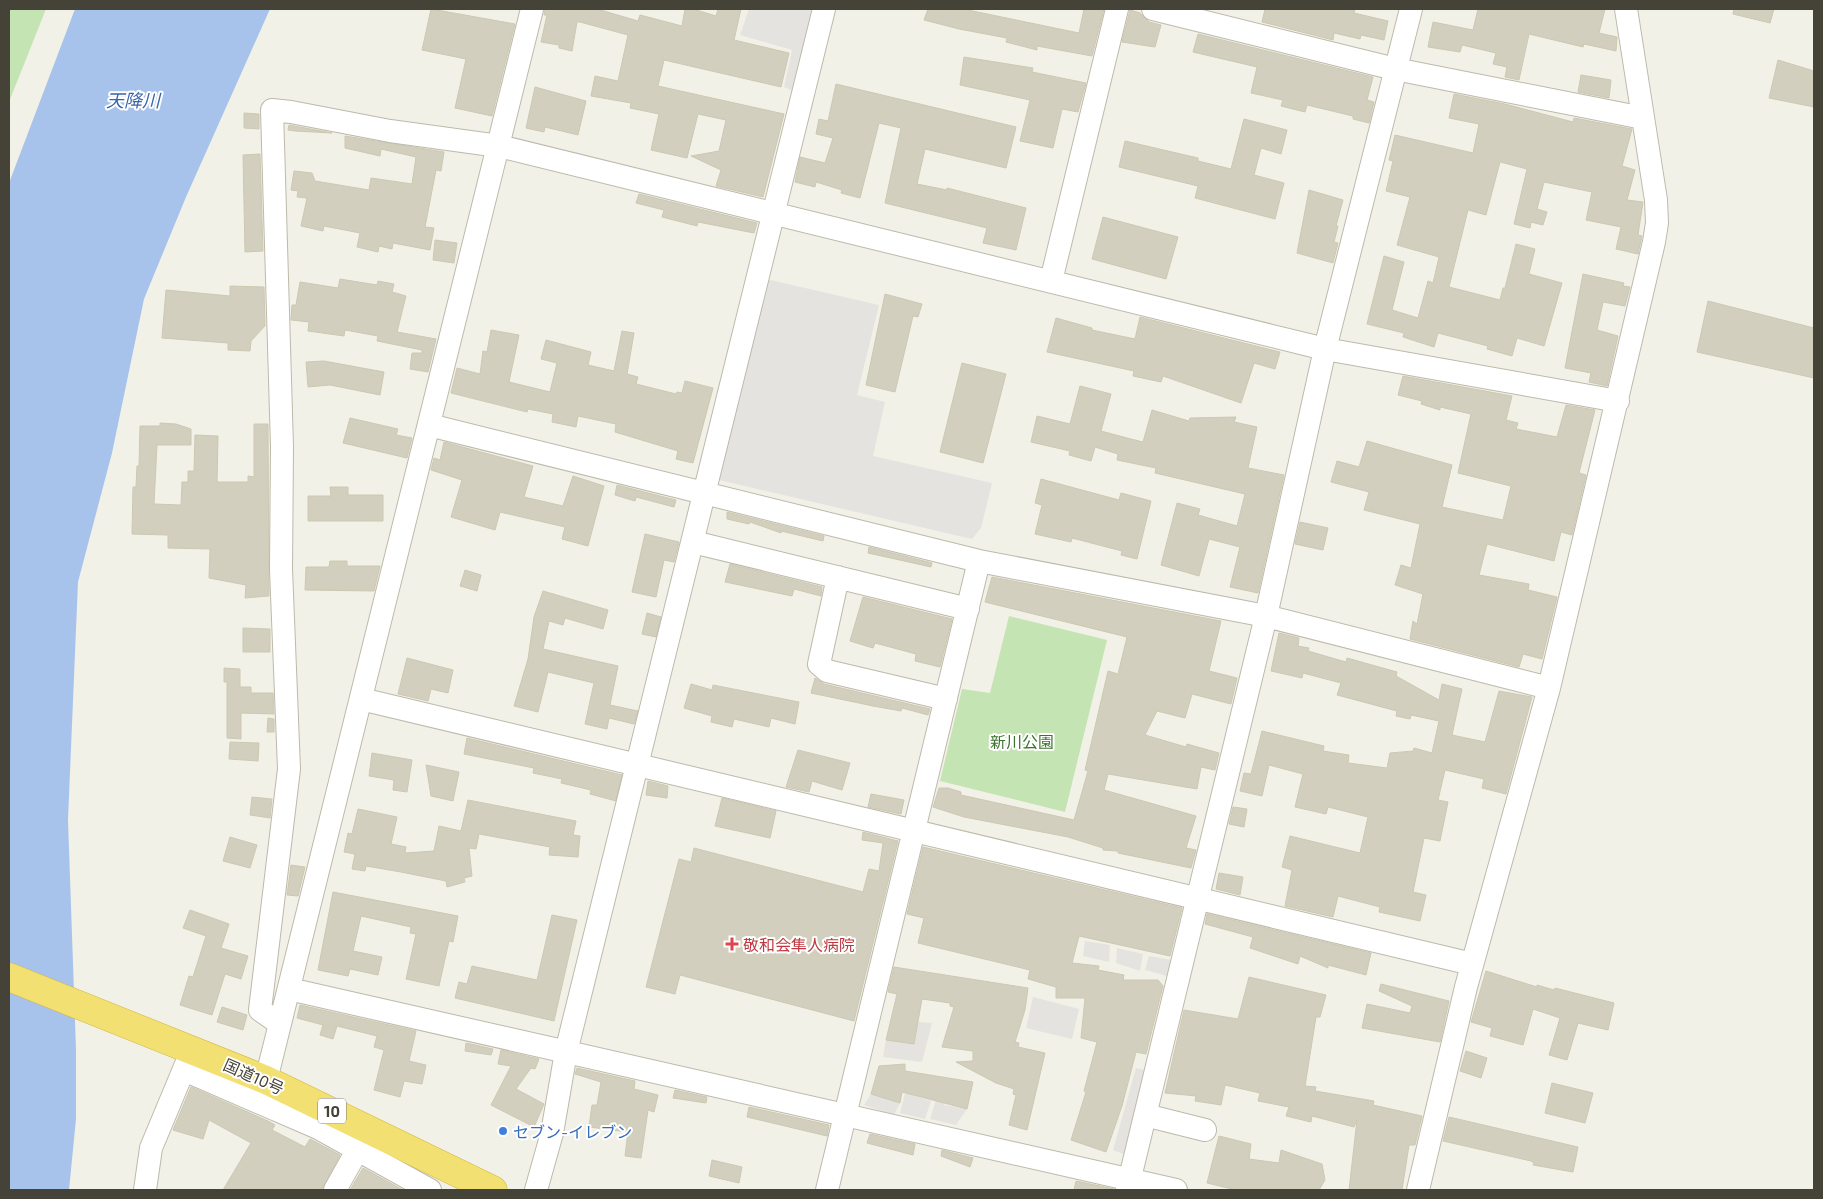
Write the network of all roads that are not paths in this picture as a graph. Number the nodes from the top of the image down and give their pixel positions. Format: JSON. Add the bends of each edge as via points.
{"nodes":[{"id":1,"x":532,"y":9,"type":"edge"},
{"id":2,"x":824,"y":9,"type":"edge"},
{"id":3,"x":1117,"y":9,"type":"edge"},
{"id":4,"x":1153,"y":9,"type":"edge"},
{"id":5,"x":1410,"y":9,"type":"edge"},
{"id":6,"x":1626,"y":9,"type":"edge"},
{"id":7,"x":1395,"y":69,"type":"junction"},
{"id":8,"x":1643,"y":118,"type":"junction"},
{"id":9,"x":499,"y":146,"type":"junction"},
{"id":10,"x":772,"y":213,"type":"junction"},
{"id":11,"x":1051,"y":281,"type":"junction"},
{"id":12,"x":1325,"y":349,"type":"junction"},
{"id":13,"x":1618,"y":401,"type":"junction"},
{"id":14,"x":430,"y":425,"type":"junction"},
{"id":15,"x":705,"y":493,"type":"junction"},
{"id":16,"x":693,"y":542,"type":"junction"},
{"id":17,"x":979,"y":561,"type":"junction"},
{"id":18,"x":838,"y":577,"type":"junction"},
{"id":19,"x":968,"y":609,"type":"junction"},
{"id":20,"x":1266,"y":616,"type":"junction"},
{"id":21,"x":1549,"y":688,"type":"junction"},
{"id":22,"x":361,"y":699,"type":"junction"},
{"id":23,"x":946,"y":699,"type":"junction"},
{"id":24,"x":638,"y":766,"type":"junction"},
{"id":25,"x":914,"y":831,"type":"junction"},
{"id":26,"x":1198,"y":899,"type":"junction"},
{"id":27,"x":1472,"y":964,"type":"junction"},
{"id":28,"x":9,"y":977,"type":"edge"},
{"id":29,"x":289,"y":989,"type":"junction"},
{"id":30,"x":280,"y":1024,"type":"junction"},
{"id":31,"x":566,"y":1052,"type":"junction"},
{"id":32,"x":188,"y":1060,"type":"junction"},
{"id":33,"x":266,"y":1080,"type":"junction"},
{"id":34,"x":1145,"y":1115,"type":"junction"},
{"id":35,"x":845,"y":1116,"type":"junction"},
{"id":36,"x":1205,"y":1130,"type":"dead end"},
{"id":37,"x":358,"y":1149,"type":"junction"},
{"id":38,"x":1128,"y":1185,"type":"edge"},
{"id":39,"x":145,"y":1190,"type":"edge"},
{"id":40,"x":335,"y":1190,"type":"edge"},
{"id":41,"x":430,"y":1190,"type":"edge"},
{"id":42,"x":493,"y":1190,"type":"edge"},
{"id":43,"x":536,"y":1190,"type":"edge"},
{"id":44,"x":827,"y":1190,"type":"edge"},
{"id":45,"x":1176,"y":1190,"type":"edge"},
{"id":46,"x":1418,"y":1190,"type":"edge"}],
"edges":[{"from":1,"to":9,"type":"street"},
{"from":2,"to":10,"type":"street"},
{"from":3,"to":11,"type":"street"},
{"from":4,"to":7,"type":"street"},
{"from":5,"to":7,"type":"street"},
{"from":6,"to":8,"type":"street"},
{"from":7,"to":8,"type":"street"},
{"from":7,"to":12,"type":"street"},
{"from":8,"to":13,"type":"street","via":[[1657,223]]},
{"from":9,"to":10,"type":"street"},
{"from":9,"to":14,"type":"street"},
{"from":9,"to":30,"type":"street","via":[[272,110],[282,446],[281,569],[289,769],[260,1010]]},
{"from":10,"to":11,"type":"street"},
{"from":10,"to":15,"type":"street"},
{"from":11,"to":12,"type":"street"},
{"from":12,"to":13,"type":"street"},
{"from":12,"to":20,"type":"street"},
{"from":13,"to":21,"type":"street"},
{"from":14,"to":15,"type":"street"},
{"from":14,"to":22,"type":"street"},
{"from":15,"to":16,"type":"street"},
{"from":15,"to":17,"type":"street"},
{"from":16,"to":18,"type":"street"},
{"from":16,"to":24,"type":"street"},
{"from":17,"to":19,"type":"street"},
{"from":17,"to":20,"type":"street"},
{"from":18,"to":19,"type":"street"},
{"from":18,"to":23,"type":"street","via":[[819,664],[827,671]]},
{"from":19,"to":23,"type":"street"},
{"from":20,"to":21,"type":"street"},
{"from":20,"to":26,"type":"street"},
{"from":21,"to":27,"type":"street"},
{"from":22,"to":24,"type":"street"},
{"from":22,"to":29,"type":"street"},
{"from":23,"to":25,"type":"street"},
{"from":24,"to":25,"type":"street"},
{"from":24,"to":31,"type":"street"},
{"from":25,"to":26,"type":"street"},
{"from":25,"to":35,"type":"street"},
{"from":26,"to":27,"type":"street"},
{"from":26,"to":34,"type":"street"},
{"from":27,"to":46,"type":"street"},
{"from":28,"to":32,"type":"highway","name":"国道10号","number":"10","via":[[167,1040]]},
{"from":29,"to":30,"type":"street"},
{"from":29,"to":31,"type":"street"},
{"from":30,"to":33,"type":"street"},
{"from":31,"to":35,"type":"street"},
{"from":31,"to":43,"type":"street","via":[[552,1133]]},
{"from":32,"to":33,"type":"highway","name":"国道10号","number":"10"},
{"from":32,"to":37,"type":"street"},
{"from":32,"to":39,"type":"street","via":[[151,1148]]},
{"from":33,"to":42,"type":"highway","name":"国道10号","number":"10"},
{"from":34,"to":36,"type":"street"},
{"from":34,"to":38,"type":"street"},
{"from":35,"to":38,"type":"street"},
{"from":35,"to":44,"type":"street"},
{"from":37,"to":40,"type":"street"},
{"from":37,"to":41,"type":"street"},
{"from":38,"to":45,"type":"street"}]}
